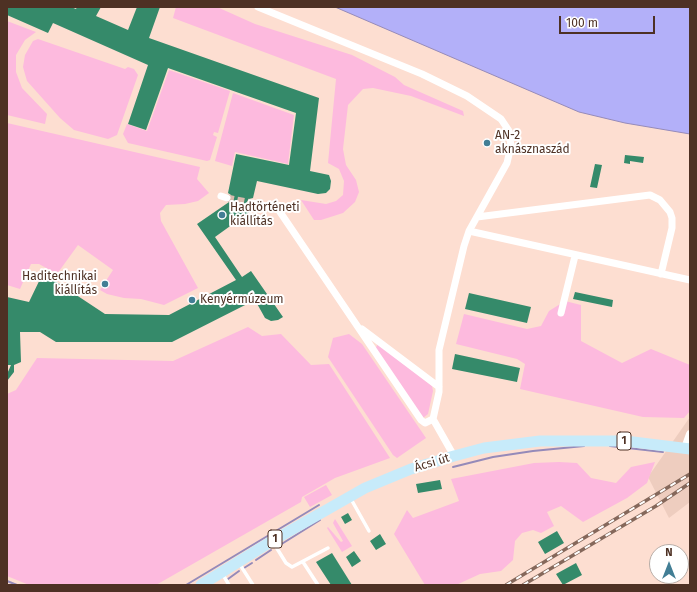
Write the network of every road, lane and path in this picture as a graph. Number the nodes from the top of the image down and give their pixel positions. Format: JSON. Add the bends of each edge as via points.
{"nodes":[{"id":1,"x":258,"y":7,"type":"edge"},
{"id":2,"x":252,"y":203,"type":"tunnel mouth"},
{"id":3,"x":477,"y":217,"type":"junction"},
{"id":4,"x":469,"y":231,"type":"junction"},
{"id":5,"x":575,"y":256,"type":"junction"},
{"id":6,"x":661,"y":274,"type":"junction"},
{"id":7,"x":690,"y":280,"type":"edge"},
{"id":8,"x":561,"y":313,"type":"dead end"},
{"id":9,"x":357,"y":325,"type":"junction"},
{"id":10,"x":379,"y":342,"type":"junction"},
{"id":11,"x":373,"y":351,"type":"junction"},
{"id":12,"x":439,"y":387,"type":"junction"},
{"id":13,"x":433,"y":419,"type":"junction"},
{"id":14,"x":690,"y":434,"type":"edge"},
{"id":15,"x":688,"y":449,"type":"edge"},
{"id":16,"x":454,"y":456,"type":"junction"},
{"id":17,"x":349,"y":496,"type":"junction"},
{"id":18,"x":369,"y":530,"type":"dead end"},
{"id":19,"x":272,"y":541,"type":"junction"},
{"id":20,"x":328,"y":548,"type":"dead end"},
{"id":21,"x":238,"y":562,"type":"junction"},
{"id":22,"x":303,"y":562,"type":"junction"},
{"id":23,"x":221,"y":572,"type":"junction"},
{"id":24,"x":206,"y":584,"type":"edge"},
{"id":25,"x":229,"y":585,"type":"edge"},
{"id":26,"x":253,"y":585,"type":"edge"},
{"id":27,"x":318,"y":585,"type":"edge"}],
"edges":[{"from":1,"to":3,"type":"street","via":[[422,74],[467,96],[501,119],[509,131],[511,146],[507,162]]},
{"from":2,"to":9,"type":"street","via":[[278,210]]},
{"from":3,"to":4,"type":"street"},
{"from":3,"to":6,"type":"street","via":[[650,195],[660,200],[672,218]]},
{"from":4,"to":5,"type":"street"},
{"from":4,"to":12,"type":"street","via":[[440,350]]},
{"from":5,"to":6,"type":"street"},
{"from":5,"to":8,"type":"street"},
{"from":6,"to":7,"type":"street"},
{"from":9,"to":10,"type":"street"},
{"from":9,"to":11,"type":"street"},
{"from":10,"to":11,"type":"street"},
{"from":10,"to":12,"type":"street"},
{"from":11,"to":13,"type":"street","via":[[421,420],[425,422]]},
{"from":12,"to":13,"type":"street"},
{"from":13,"to":16,"type":"street"},
{"from":14,"to":15,"type":"street"},
{"from":15,"to":16,"type":"main road","name":"Ácsi út","number":"1","via":[[625,441],[540,441],[484,448]]},
{"from":16,"to":17,"type":"main road","name":"Ácsi út","number":"1","via":[[411,469]]},
{"from":17,"to":18,"type":"lane"},
{"from":17,"to":19,"type":"main road","name":"Ácsi út","number":"1"},
{"from":19,"to":21,"type":"main road","name":"Ácsi út","number":"1"},
{"from":19,"to":22,"type":"lane","via":[[288,565],[295,566]]},
{"from":20,"to":22,"type":"lane"},
{"from":21,"to":23,"type":"main road","name":"Ácsi út","number":"1"},
{"from":21,"to":26,"type":"lane"},
{"from":22,"to":27,"type":"lane"},
{"from":23,"to":24,"type":"main road","name":"Ácsi út","number":"1"},
{"from":23,"to":25,"type":"lane"}]}
